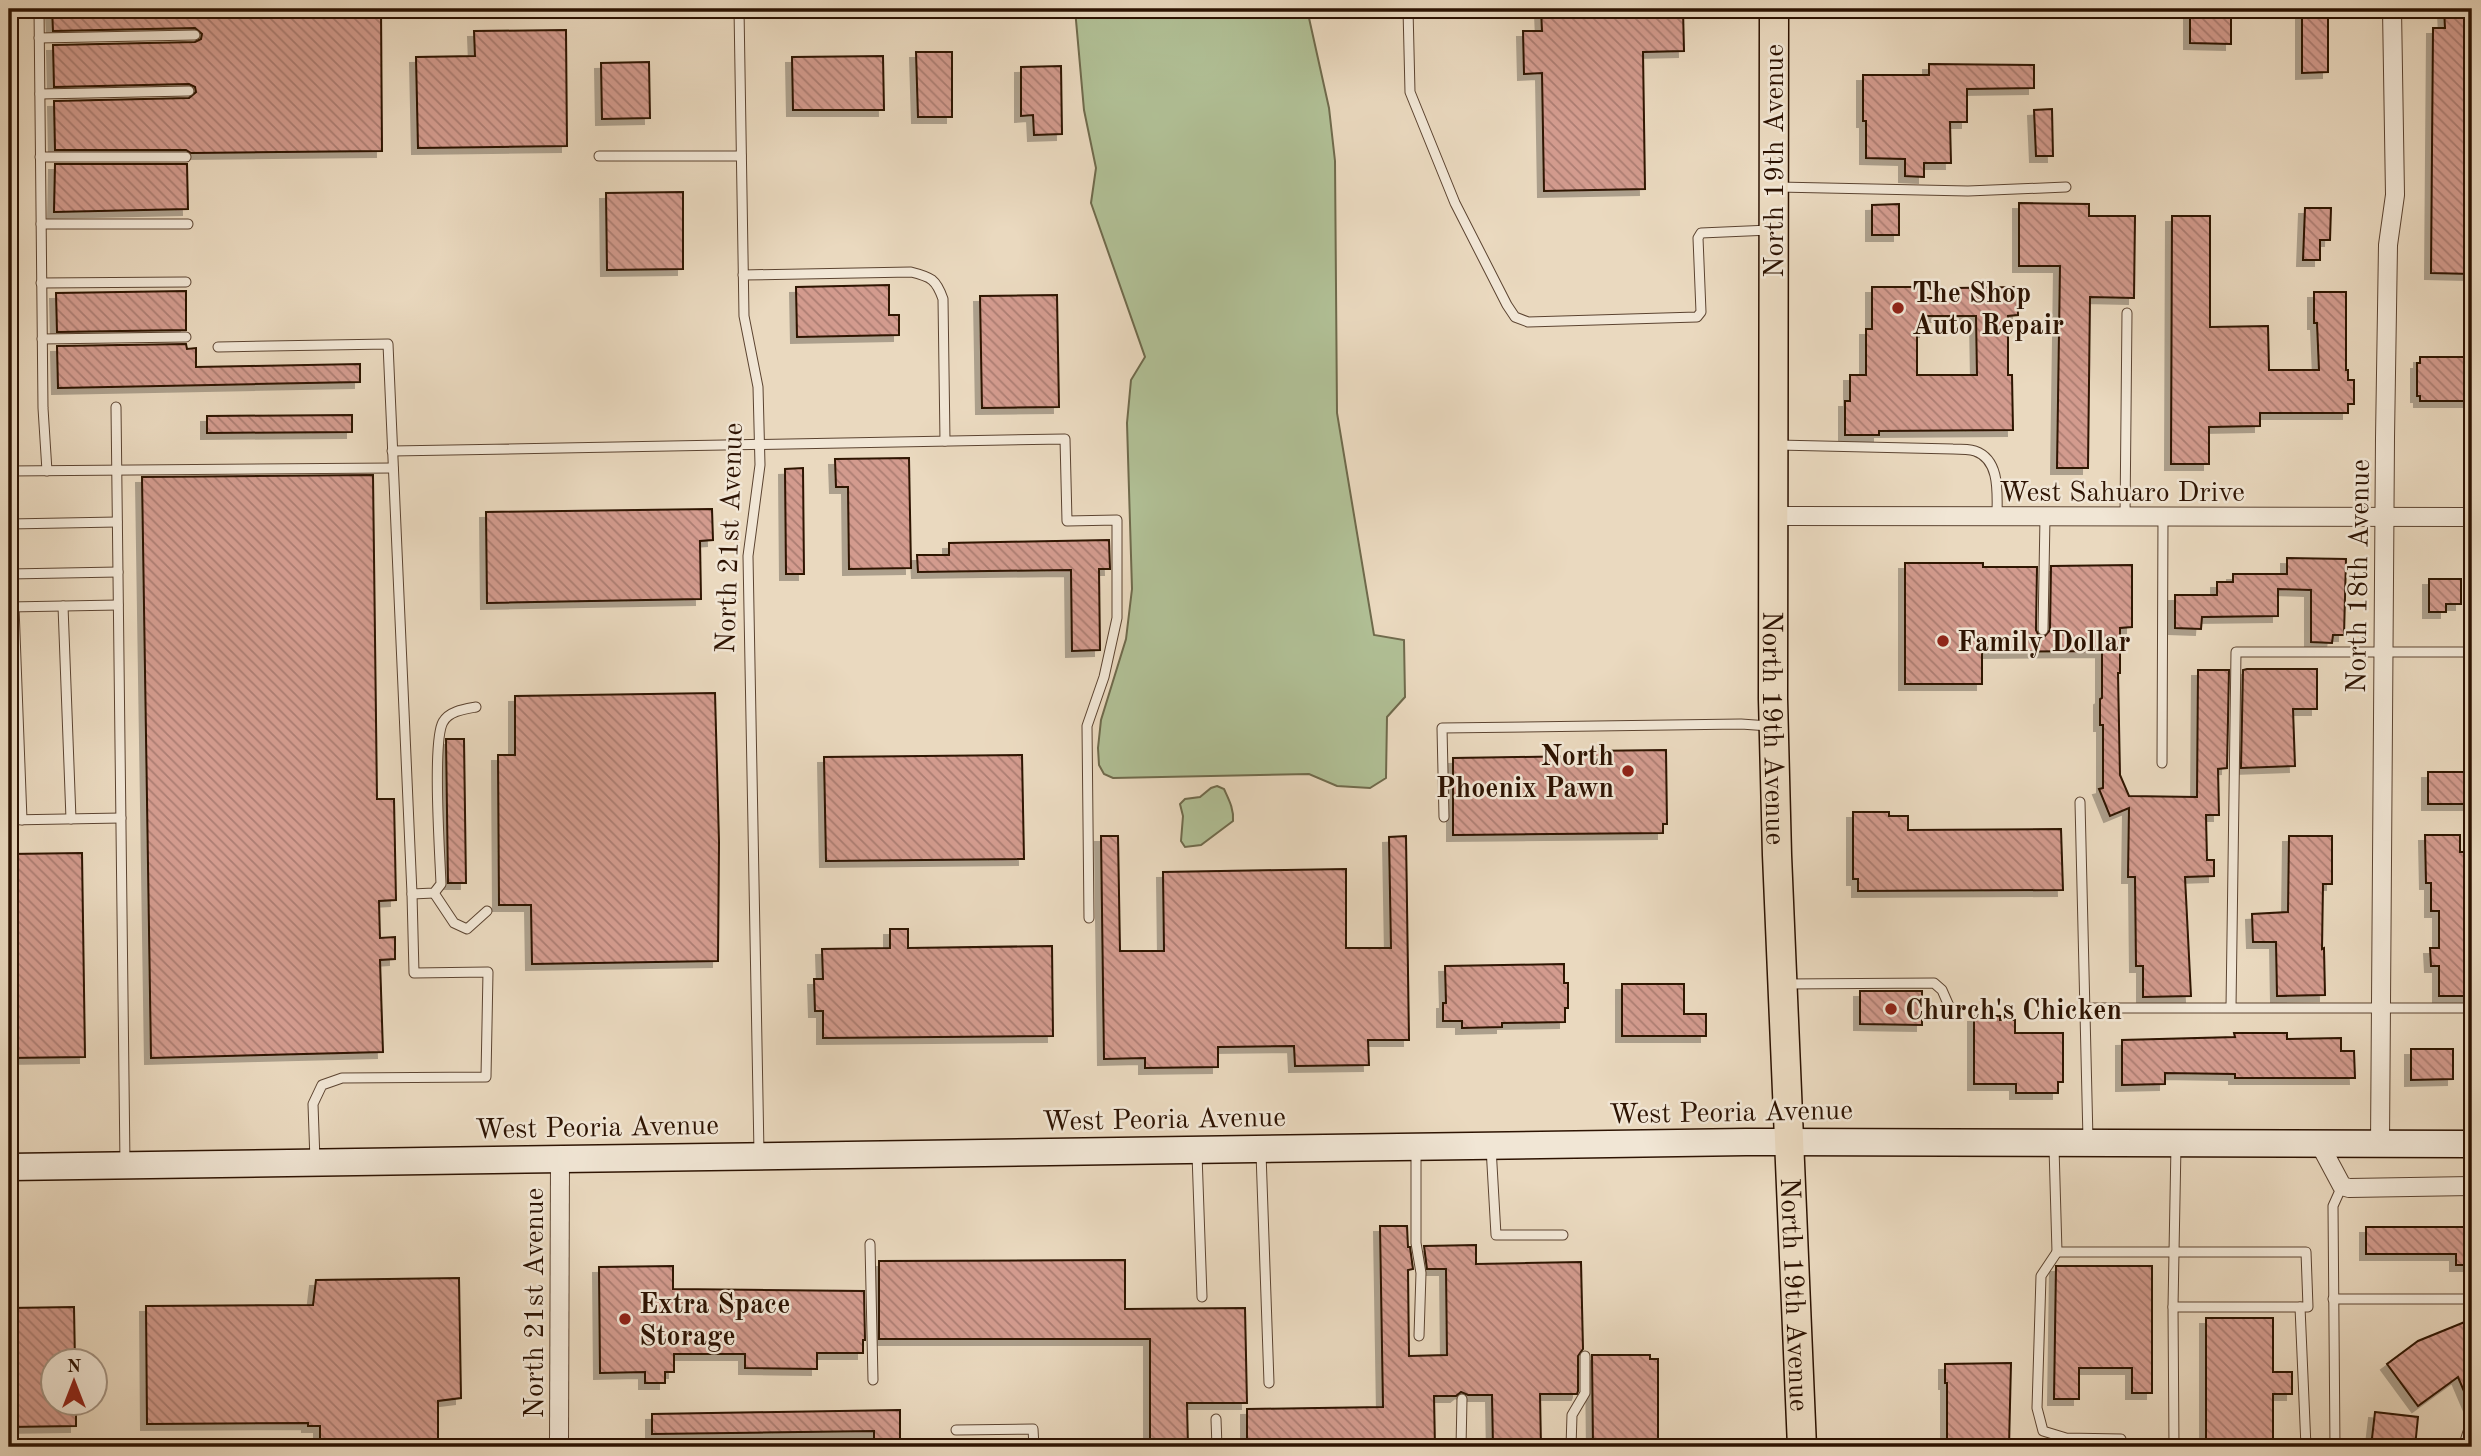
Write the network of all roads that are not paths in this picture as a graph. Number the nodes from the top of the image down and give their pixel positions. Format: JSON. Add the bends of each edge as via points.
{"nodes":[{"id":1,"x":39,"y":9,"type":"edge"},
{"id":2,"x":739,"y":9,"type":"edge"},
{"id":3,"x":1408,"y":9,"type":"edge"},
{"id":4,"x":1774,"y":9,"type":"edge"},
{"id":5,"x":2392,"y":9,"type":"edge"},
{"id":6,"x":195,"y":35,"type":"dead end"},
{"id":7,"x":39,"y":38,"type":"junction"},
{"id":8,"x":189,"y":91,"type":"dead end"},
{"id":9,"x":40,"y":94,"type":"junction"},
{"id":10,"x":599,"y":156,"type":"dead end"},
{"id":11,"x":741,"y":156,"type":"junction"},
{"id":12,"x":186,"y":157,"type":"dead end"},
{"id":13,"x":40,"y":158,"type":"junction"},
{"id":14,"x":1773,"y":187,"type":"junction"},
{"id":15,"x":2067,"y":187,"type":"dead end"},
{"id":16,"x":41,"y":224,"type":"junction"},
{"id":17,"x":188,"y":224,"type":"dead end"},
{"id":18,"x":1773,"y":230,"type":"junction"},
{"id":19,"x":743,"y":275,"type":"junction"},
{"id":20,"x":186,"y":282,"type":"dead end"},
{"id":21,"x":41,"y":283,"type":"junction"},
{"id":22,"x":2127,"y":313,"type":"dead end"},
{"id":23,"x":186,"y":337,"type":"dead end"},
{"id":24,"x":42,"y":339,"type":"junction"},
{"id":25,"x":218,"y":347,"type":"dead end"},
{"id":26,"x":116,"y":407,"type":"dead end"},
{"id":27,"x":945,"y":441,"type":"junction"},
{"id":28,"x":760,"y":444,"type":"junction"},
{"id":29,"x":1772,"y":444,"type":"junction"},
{"id":30,"x":392,"y":451,"type":"junction"},
{"id":31,"x":393,"y":468,"type":"junction"},
{"id":32,"x":117,"y":470,"type":"junction"},
{"id":33,"x":9,"y":471,"type":"edge"},
{"id":34,"x":47,"y":471,"type":"junction"},
{"id":35,"x":1772,"y":516,"type":"junction"},
{"id":36,"x":1997,"y":516,"type":"junction"},
{"id":37,"x":2045,"y":517,"type":"junction"},
{"id":38,"x":2125,"y":517,"type":"junction"},
{"id":39,"x":2163,"y":517,"type":"junction"},
{"id":40,"x":2472,"y":517,"type":"edge"},
{"id":41,"x":2384,"y":518,"type":"junction"},
{"id":42,"x":117,"y":522,"type":"junction"},
{"id":43,"x":9,"y":524,"type":"edge"},
{"id":44,"x":118,"y":572,"type":"junction"},
{"id":45,"x":9,"y":574,"type":"edge"},
{"id":46,"x":118,"y":605,"type":"junction"},
{"id":47,"x":62,"y":606,"type":"junction"},
{"id":48,"x":11,"y":607,"type":"edge"},
{"id":49,"x":2043,"y":630,"type":"dead end"},
{"id":50,"x":2383,"y":652,"type":"junction"},
{"id":51,"x":2472,"y":652,"type":"edge"},
{"id":52,"x":476,"y":707,"type":"dead end"},
{"id":53,"x":1774,"y":726,"type":"junction"},
{"id":54,"x":2162,"y":763,"type":"dead end"},
{"id":55,"x":2080,"y":802,"type":"dead end"},
{"id":56,"x":1444,"y":817,"type":"dead end"},
{"id":57,"x":121,"y":818,"type":"junction"},
{"id":58,"x":71,"y":819,"type":"junction"},
{"id":59,"x":9,"y":820,"type":"edge"},
{"id":60,"x":22,"y":820,"type":"junction"},
{"id":61,"x":435,"y":893,"type":"junction"},
{"id":62,"x":412,"y":894,"type":"junction"},
{"id":63,"x":487,"y":911,"type":"dead end"},
{"id":64,"x":1089,"y":918,"type":"dead end"},
{"id":65,"x":1783,"y":984,"type":"junction"},
{"id":66,"x":1949,"y":1006,"type":"dead end"},
{"id":67,"x":2231,"y":1007,"type":"junction"},
{"id":68,"x":2086,"y":1008,"type":"junction"},
{"id":69,"x":2472,"y":1008,"type":"edge"},
{"id":70,"x":2380,"y":1009,"type":"junction"},
{"id":71,"x":1791,"y":1141,"type":"junction"},
{"id":72,"x":2176,"y":1141,"type":"junction"},
{"id":73,"x":2054,"y":1142,"type":"junction"},
{"id":74,"x":2088,"y":1142,"type":"junction"},
{"id":75,"x":2319,"y":1143,"type":"junction"},
{"id":76,"x":2380,"y":1144,"type":"junction"},
{"id":77,"x":2472,"y":1144,"type":"edge"},
{"id":78,"x":1491,"y":1145,"type":"junction"},
{"id":79,"x":1416,"y":1146,"type":"junction"},
{"id":80,"x":1261,"y":1148,"type":"junction"},
{"id":81,"x":1197,"y":1149,"type":"junction"},
{"id":82,"x":759,"y":1154,"type":"junction"},
{"id":83,"x":560,"y":1159,"type":"junction"},
{"id":84,"x":315,"y":1162,"type":"junction"},
{"id":85,"x":125,"y":1166,"type":"junction"},
{"id":86,"x":9,"y":1167,"type":"edge"},
{"id":87,"x":2342,"y":1186,"type":"junction"},
{"id":88,"x":2472,"y":1186,"type":"edge"},
{"id":89,"x":1563,"y":1235,"type":"dead end"},
{"id":90,"x":870,"y":1244,"type":"dead end"},
{"id":91,"x":2057,"y":1252,"type":"junction"},
{"id":92,"x":2174,"y":1252,"type":"junction"},
{"id":93,"x":1202,"y":1297,"type":"dead end"},
{"id":94,"x":2333,"y":1299,"type":"junction"},
{"id":95,"x":2472,"y":1299,"type":"edge"},
{"id":96,"x":2173,"y":1307,"type":"junction"},
{"id":97,"x":2300,"y":1307,"type":"junction"},
{"id":98,"x":1419,"y":1336,"type":"dead end"},
{"id":99,"x":1586,"y":1356,"type":"dead end"},
{"id":100,"x":873,"y":1380,"type":"dead end"},
{"id":101,"x":1269,"y":1383,"type":"dead end"},
{"id":102,"x":1462,"y":1399,"type":"dead end"},
{"id":103,"x":1216,"y":1419,"type":"dead end"},
{"id":104,"x":956,"y":1430,"type":"dead end"},
{"id":105,"x":2472,"y":1434,"type":"edge"},
{"id":106,"x":2121,"y":1439,"type":"dead end"},
{"id":107,"x":1802,"y":1446,"type":"edge"},
{"id":108,"x":559,"y":1447,"type":"edge"},
{"id":109,"x":600,"y":1447,"type":"edge"},
{"id":110,"x":632,"y":1447,"type":"edge"},
{"id":111,"x":863,"y":1447,"type":"edge"},
{"id":112,"x":1034,"y":1447,"type":"edge"},
{"id":113,"x":1217,"y":1447,"type":"edge"},
{"id":114,"x":1461,"y":1447,"type":"edge"},
{"id":115,"x":1571,"y":1447,"type":"edge"},
{"id":116,"x":1743,"y":1447,"type":"edge"},
{"id":117,"x":2174,"y":1447,"type":"edge"},
{"id":118,"x":2306,"y":1447,"type":"edge"},
{"id":119,"x":2335,"y":1447,"type":"edge"},
{"id":120,"x":2468,"y":1447,"type":"edge"}],
"edges":[{"from":1,"to":7,"type":"lane"},
{"from":2,"to":11,"type":"lane","name":"North 21st Avenue"},
{"from":3,"to":18,"type":"lane","via":[[1410,92],[1455,203],[1515,317],[1528,322],[1697,317],[1701,312],[1701,233]]},
{"from":4,"to":14,"type":"main road","name":"North 19th Avenue"},
{"from":5,"to":41,"type":"street","name":"North 18th Avenue","via":[[2395,195],[2388,245]]},
{"from":6,"to":7,"type":"lane"},
{"from":7,"to":9,"type":"lane"},
{"from":8,"to":9,"type":"lane"},
{"from":9,"to":13,"type":"lane"},
{"from":10,"to":11,"type":"lane"},
{"from":11,"to":19,"type":"lane","name":"North 21st Avenue"},
{"from":12,"to":13,"type":"lane"},
{"from":13,"to":16,"type":"lane"},
{"from":14,"to":15,"type":"lane","via":[[1968,191]]},
{"from":14,"to":18,"type":"main road","name":"North 19th Avenue"},
{"from":16,"to":17,"type":"lane"},
{"from":16,"to":21,"type":"lane"},
{"from":18,"to":29,"type":"main road","name":"North 19th Avenue"},
{"from":19,"to":27,"type":"lane","via":[[911,272],[930,277],[943,299]]},
{"from":19,"to":28,"type":"lane","name":"North 21st Avenue","via":[[744,316],[758,387]]},
{"from":20,"to":21,"type":"lane"},
{"from":21,"to":24,"type":"lane"},
{"from":22,"to":38,"type":"lane"},
{"from":23,"to":24,"type":"lane"},
{"from":24,"to":34,"type":"lane"},
{"from":25,"to":30,"type":"lane","via":[[388,344]]},
{"from":26,"to":32,"type":"lane"},
{"from":27,"to":28,"type":"lane"},
{"from":27,"to":64,"type":"lane","via":[[1065,439],[1067,521],[1117,520],[1117,618],[1087,726]]},
{"from":28,"to":30,"type":"lane"},
{"from":28,"to":82,"type":"lane","name":"North 21st Avenue","via":[[748,556]]},
{"from":29,"to":35,"type":"main road","name":"North 19th Avenue"},
{"from":29,"to":36,"type":"lane","via":[[1976,451],[1993,469]]},
{"from":30,"to":31,"type":"lane"},
{"from":31,"to":32,"type":"lane"},
{"from":31,"to":62,"type":"lane"},
{"from":32,"to":34,"type":"lane"},
{"from":32,"to":42,"type":"lane"},
{"from":33,"to":34,"type":"lane"},
{"from":35,"to":36,"type":"street","name":"West Sahuaro Drive"},
{"from":35,"to":53,"type":"main road","name":"North 19th Avenue"},
{"from":36,"to":37,"type":"street","name":"West Sahuaro Drive"},
{"from":37,"to":38,"type":"street","name":"West Sahuaro Drive"},
{"from":37,"to":49,"type":"lane"},
{"from":38,"to":39,"type":"street","name":"West Sahuaro Drive"},
{"from":39,"to":41,"type":"street","name":"West Sahuaro Drive"},
{"from":39,"to":54,"type":"lane"},
{"from":40,"to":41,"type":"street","name":"West Sahuaro Drive"},
{"from":41,"to":50,"type":"street","name":"North 18th Avenue"},
{"from":42,"to":43,"type":"lane"},
{"from":42,"to":44,"type":"lane"},
{"from":44,"to":45,"type":"lane"},
{"from":44,"to":46,"type":"lane"},
{"from":46,"to":47,"type":"lane"},
{"from":46,"to":57,"type":"lane"},
{"from":47,"to":48,"type":"lane"},
{"from":47,"to":58,"type":"lane"},
{"from":48,"to":60,"type":"lane"},
{"from":50,"to":51,"type":"lane"},
{"from":50,"to":67,"type":"lane","via":[[2236,652]]},
{"from":50,"to":70,"type":"street","name":"North 18th Avenue"},
{"from":52,"to":61,"type":"lane","via":[[452,713],[439,733],[441,884]]},
{"from":53,"to":56,"type":"lane","via":[[1442,728]]},
{"from":53,"to":65,"type":"main road","name":"North 19th Avenue"},
{"from":55,"to":68,"type":"lane"},
{"from":57,"to":58,"type":"lane"},
{"from":57,"to":85,"type":"lane"},
{"from":58,"to":60,"type":"lane"},
{"from":59,"to":60,"type":"lane"},
{"from":61,"to":62,"type":"lane"},
{"from":61,"to":63,"type":"lane","via":[[454,923],[467,929]]},
{"from":62,"to":84,"type":"lane","via":[[414,973],[488,972],[486,1077],[342,1078],[322,1085],[313,1104]]},
{"from":65,"to":66,"type":"lane","via":[[1934,984]]},
{"from":65,"to":71,"type":"main road","name":"North 19th Avenue"},
{"from":67,"to":68,"type":"lane"},
{"from":67,"to":70,"type":"lane"},
{"from":68,"to":74,"type":"lane"},
{"from":69,"to":70,"type":"lane"},
{"from":70,"to":76,"type":"street","name":"North 18th Avenue"},
{"from":71,"to":73,"type":"main road","name":"West Peoria Avenue"},
{"from":71,"to":78,"type":"main road","name":"West Peoria Avenue"},
{"from":71,"to":107,"type":"main road","name":"North 19th Avenue"},
{"from":72,"to":74,"type":"main road","name":"West Peoria Avenue"},
{"from":72,"to":75,"type":"main road","name":"West Peoria Avenue"},
{"from":72,"to":92,"type":"lane"},
{"from":73,"to":74,"type":"main road","name":"West Peoria Avenue"},
{"from":73,"to":91,"type":"lane"},
{"from":75,"to":76,"type":"main road","name":"West Peoria Avenue"},
{"from":75,"to":87,"type":"street"},
{"from":76,"to":77,"type":"main road","name":"West Peoria Avenue"},
{"from":78,"to":79,"type":"main road","name":"West Peoria Avenue"},
{"from":78,"to":89,"type":"lane","via":[[1496,1236]]},
{"from":79,"to":80,"type":"main road","name":"West Peoria Avenue"},
{"from":79,"to":98,"type":"lane"},
{"from":80,"to":81,"type":"main road","name":"West Peoria Avenue"},
{"from":80,"to":101,"type":"lane"},
{"from":81,"to":82,"type":"main road","name":"West Peoria Avenue"},
{"from":81,"to":93,"type":"lane"},
{"from":82,"to":83,"type":"main road","name":"West Peoria Avenue"},
{"from":83,"to":84,"type":"main road","name":"West Peoria Avenue"},
{"from":83,"to":108,"type":"street","name":"North 21st Avenue"},
{"from":84,"to":85,"type":"main road","name":"West Peoria Avenue"},
{"from":85,"to":86,"type":"main road","name":"West Peoria Avenue"},
{"from":87,"to":88,"type":"street"},
{"from":87,"to":94,"type":"lane","via":[[2333,1206]]},
{"from":90,"to":100,"type":"lane"},
{"from":91,"to":92,"type":"lane"},
{"from":91,"to":106,"type":"lane","via":[[2041,1276],[2037,1408],[2043,1431],[2067,1438]]},
{"from":92,"to":96,"type":"lane"},
{"from":92,"to":97,"type":"lane","via":[[2306,1252],[2308,1307]]},
{"from":94,"to":95,"type":"lane"},
{"from":94,"to":119,"type":"lane"},
{"from":96,"to":97,"type":"lane"},
{"from":96,"to":117,"type":"lane"},
{"from":97,"to":118,"type":"lane"},
{"from":99,"to":115,"type":"lane","via":[[1586,1393],[1572,1415]]},
{"from":102,"to":114,"type":"lane"},
{"from":103,"to":113,"type":"lane"},
{"from":104,"to":112,"type":"lane","via":[[1033,1429]]},
{"from":105,"to":120,"type":"street"},
{"from":107,"to":116,"type":"lane"},
{"from":109,"to":110,"type":"lane"},
{"from":110,"to":111,"type":"lane"}]}
